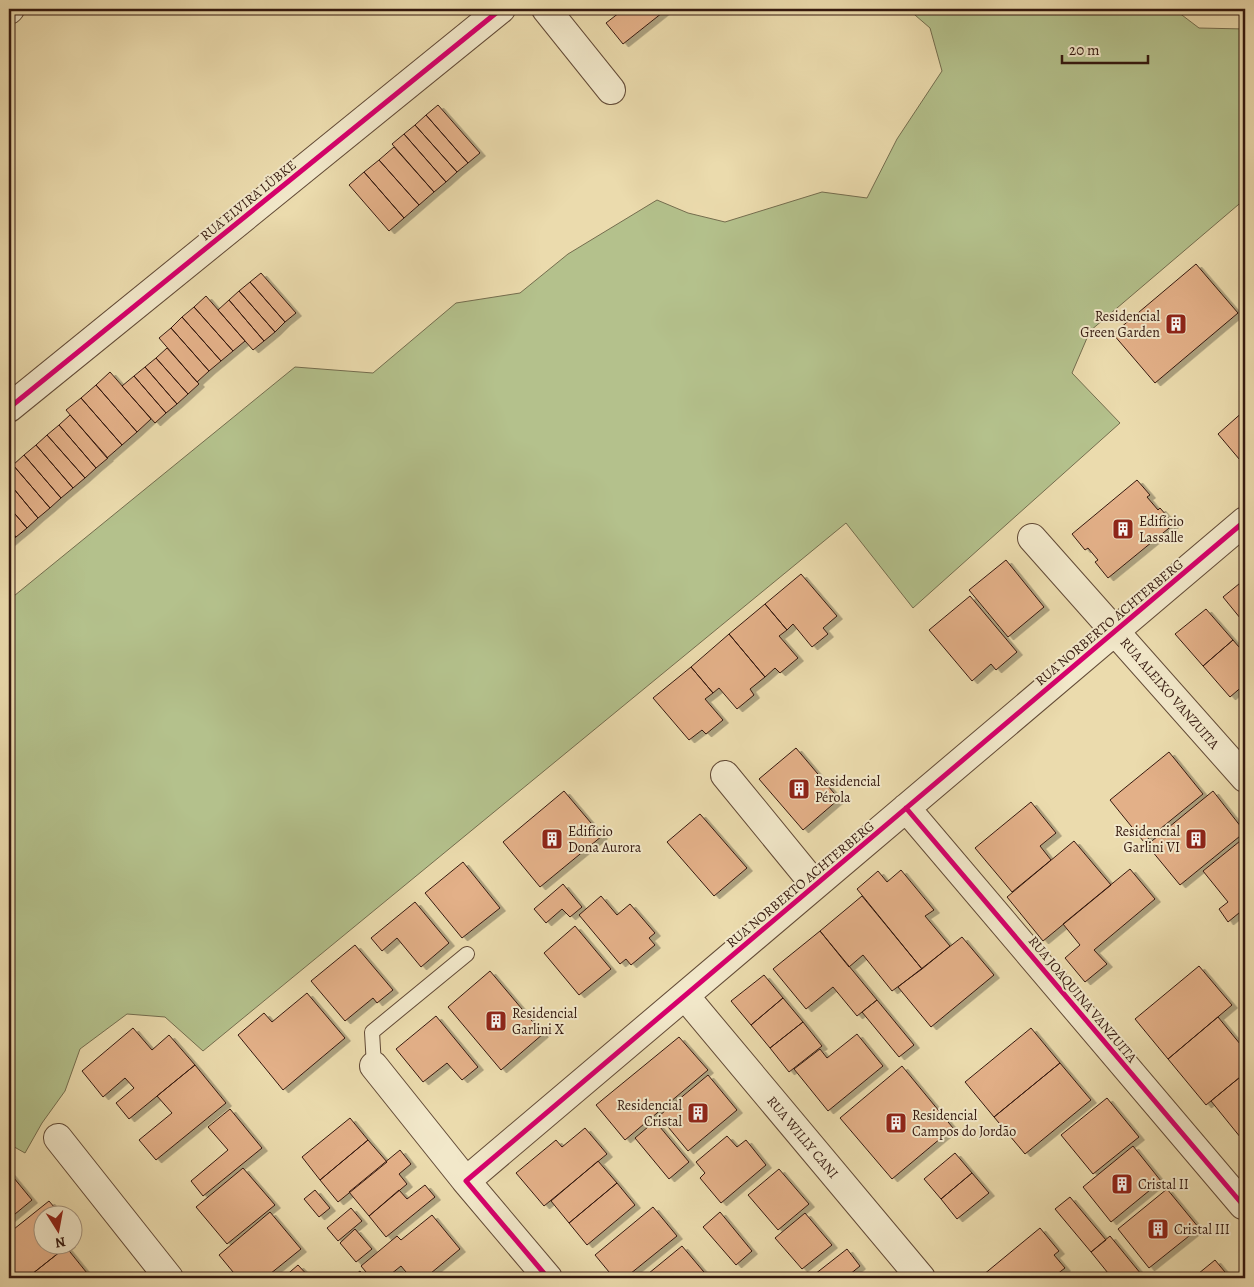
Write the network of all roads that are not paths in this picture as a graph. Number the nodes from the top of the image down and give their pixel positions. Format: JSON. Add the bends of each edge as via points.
{"nodes":[{"id":1,"x":501,"y":9,"type":"edge"},
{"id":2,"x":546,"y":9,"type":"edge"},
{"id":3,"x":610,"y":90,"type":"dead end"},
{"id":4,"x":9,"y":408,"type":"edge"},
{"id":5,"x":1245,"y":521,"type":"edge"},
{"id":6,"x":1032,"y":538,"type":"dead end"},
{"id":7,"x":1115,"y":631,"type":"junction"},
{"id":8,"x":724,"y":775,"type":"dead end"},
{"id":9,"x":1245,"y":778,"type":"edge"},
{"id":10,"x":906,"y":808,"type":"junction"},
{"id":11,"x":816,"y":885,"type":"junction"},
{"id":12,"x":467,"y":954,"type":"dead end"},
{"id":13,"x":685,"y":996,"type":"junction"},
{"id":14,"x":374,"y":1066,"type":"joint"},
{"id":15,"x":58,"y":1138,"type":"dead end"},
{"id":16,"x":466,"y":1181,"type":"junction"},
{"id":17,"x":1242,"y":1205,"type":"dead end"},
{"id":18,"x":169,"y":1278,"type":"edge"},
{"id":19,"x":548,"y":1278,"type":"edge"},
{"id":20,"x":921,"y":1278,"type":"edge"}],
"edges":[{"from":1,"to":4,"type":"street","name":"RUA ELVIRA LÜBKE"},
{"from":2,"to":3,"type":"street"},
{"from":5,"to":7,"type":"street","name":"RUA NORBERTO ACHTERBERG"},
{"from":6,"to":7,"type":"street","name":"RUA ALEIXO VANZUITA"},
{"from":7,"to":9,"type":"street","name":"RUA ALEIXO VANZUITA"},
{"from":7,"to":10,"type":"street","name":"RUA NORBERTO ACHTERBERG"},
{"from":8,"to":11,"type":"street"},
{"from":10,"to":11,"type":"street","name":"RUA NORBERTO ACHTERBERG"},
{"from":10,"to":17,"type":"street","name":"RUA JOAQUINA VANZUITA"},
{"from":11,"to":13,"type":"street","name":"RUA NORBERTO ACHTERBERG"},
{"from":12,"to":14,"type":"lane","via":[[372,1032]]},
{"from":13,"to":16,"type":"street","name":"RUA NORBERTO ACHTERBERG"},
{"from":13,"to":20,"type":"street","name":"RUA WILLY CANI"},
{"from":14,"to":16,"type":"street"},
{"from":15,"to":18,"type":"street"},
{"from":16,"to":19,"type":"street"}]}
